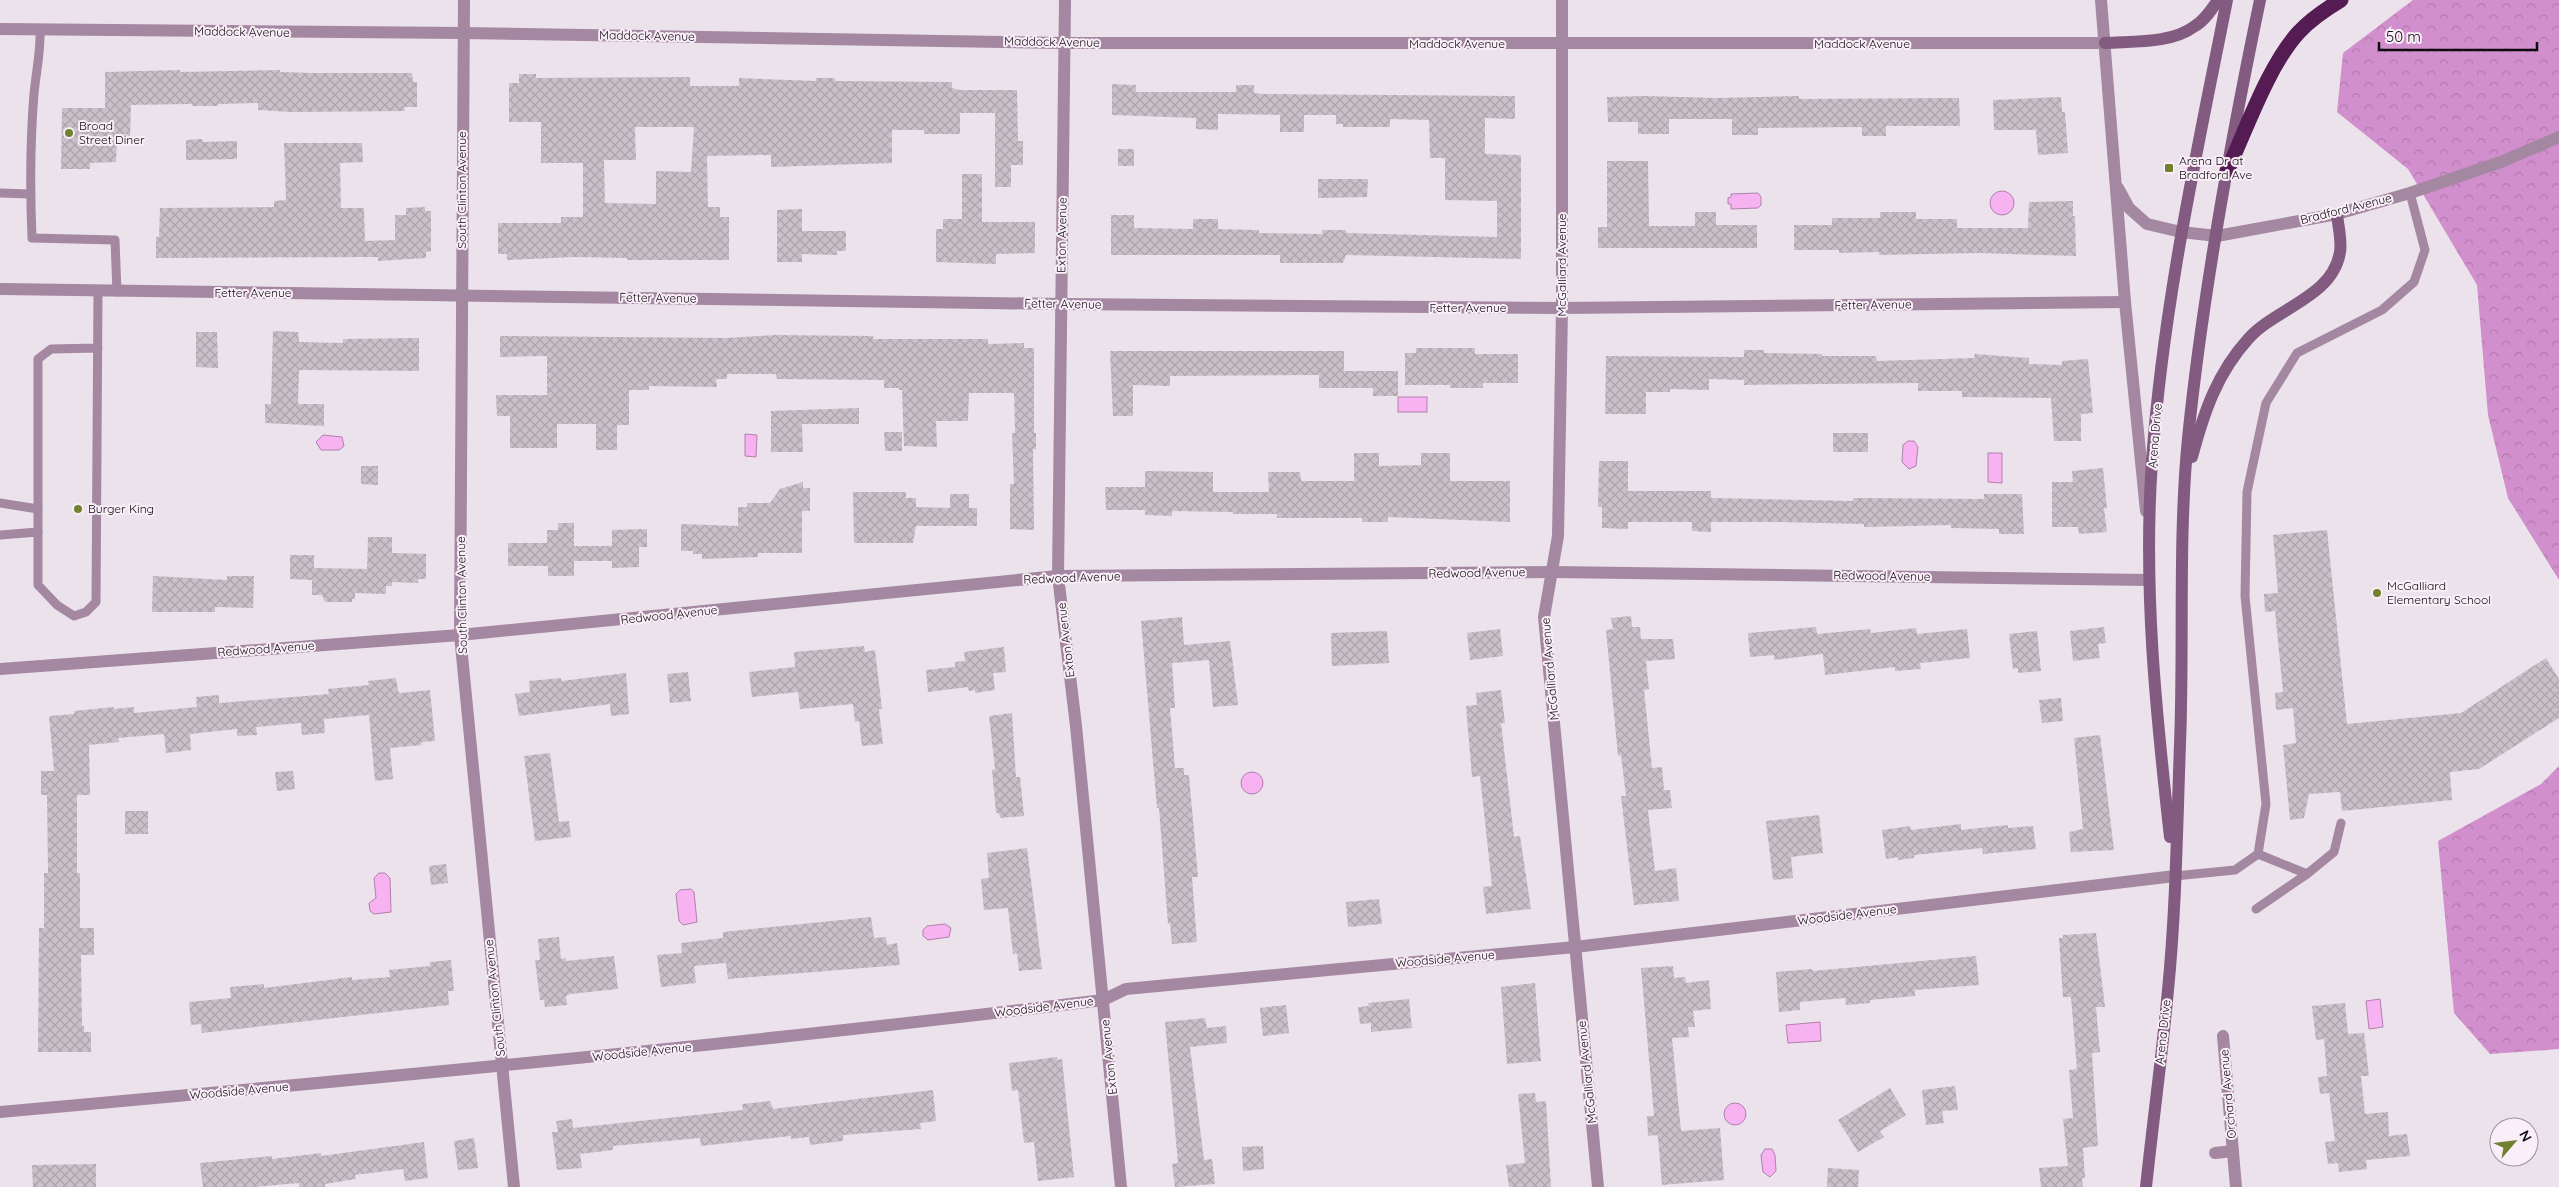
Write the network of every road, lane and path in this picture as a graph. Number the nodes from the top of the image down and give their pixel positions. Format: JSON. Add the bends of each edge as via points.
{"nodes":[{"id":1,"x":464,"y":0,"type":"edge"},
{"id":2,"x":1065,"y":0,"type":"edge"},
{"id":3,"x":1562,"y":0,"type":"edge"},
{"id":4,"x":2101,"y":0,"type":"edge"},
{"id":5,"x":2218,"y":0,"type":"edge"},
{"id":6,"x":2227,"y":0,"type":"edge"},
{"id":7,"x":2260,"y":0,"type":"edge"},
{"id":8,"x":2341,"y":0,"type":"edge"},
{"id":9,"x":0,"y":29,"type":"edge"},
{"id":10,"x":40,"y":29,"type":"junction"},
{"id":11,"x":463,"y":33,"type":"junction"},
{"id":12,"x":1064,"y":43,"type":"junction"},
{"id":13,"x":2104,"y":43,"type":"junction"},
{"id":14,"x":1562,"y":44,"type":"junction"},
{"id":15,"x":2559,"y":137,"type":"edge"},
{"id":16,"x":2227,"y":171,"type":"junction"},
{"id":17,"x":2116,"y":184,"type":"junction"},
{"id":18,"x":0,"y":192,"type":"edge"},
{"id":19,"x":2410,"y":193,"type":"junction"},
{"id":20,"x":30,"y":194,"type":"junction"},
{"id":21,"x":2337,"y":214,"type":"junction"},
{"id":22,"x":2181,"y":232,"type":"junction"},
{"id":23,"x":2217,"y":236,"type":"junction"},
{"id":24,"x":0,"y":289,"type":"edge"},
{"id":25,"x":98,"y":291,"type":"junction"},
{"id":26,"x":117,"y":292,"type":"junction"},
{"id":27,"x":462,"y":294,"type":"junction"},
{"id":28,"x":2125,"y":302,"type":"junction"},
{"id":29,"x":1061,"y":304,"type":"junction"},
{"id":30,"x":1562,"y":308,"type":"junction"},
{"id":31,"x":98,"y":348,"type":"junction"},
{"id":32,"x":2186,"y":481,"type":"junction"},
{"id":33,"x":0,"y":503,"type":"edge"},
{"id":34,"x":38,"y":509,"type":"junction"},
{"id":35,"x":38,"y":532,"type":"junction"},
{"id":36,"x":0,"y":535,"type":"edge"},
{"id":37,"x":2149,"y":540,"type":"junction"},
{"id":38,"x":1552,"y":572,"type":"junction"},
{"id":39,"x":1058,"y":576,"type":"junction"},
{"id":40,"x":2148,"y":580,"type":"junction"},
{"id":41,"x":460,"y":635,"type":"junction"},
{"id":42,"x":0,"y":669,"type":"edge"},
{"id":43,"x":2341,"y":823,"type":"dead end"},
{"id":44,"x":2258,"y":854,"type":"junction"},
{"id":45,"x":2307,"y":874,"type":"junction"},
{"id":46,"x":2175,"y":876,"type":"junction"},
{"id":47,"x":2256,"y":909,"type":"dead end"},
{"id":48,"x":1574,"y":947,"type":"junction"},
{"id":49,"x":1103,"y":1000,"type":"junction"},
{"id":50,"x":2222,"y":1036,"type":"dead end"},
{"id":51,"x":502,"y":1066,"type":"junction"},
{"id":52,"x":0,"y":1112,"type":"edge"},
{"id":53,"x":2233,"y":1151,"type":"junction"},
{"id":54,"x":2215,"y":1153,"type":"dead end"},
{"id":55,"x":514,"y":1187,"type":"edge"},
{"id":56,"x":1121,"y":1187,"type":"edge"},
{"id":57,"x":1598,"y":1187,"type":"edge"},
{"id":58,"x":2146,"y":1187,"type":"edge"},
{"id":59,"x":2236,"y":1187,"type":"edge"}],
"edges":[{"from":1,"to":11,"type":"street","name":"South Clinton Avenue"},
{"from":2,"to":12,"type":"street","name":"Exton Avenue"},
{"from":3,"to":14,"type":"street","name":"McGalliard Avenue"},
{"from":4,"to":13,"type":"street"},
{"from":5,"to":13,"type":"main road","via":[[2196,26],[2181,34]]},
{"from":6,"to":22,"type":"main road","name":"Arena Drive"},
{"from":7,"to":16,"type":"main road","name":"Arena Drive"},
{"from":8,"to":16,"type":"highway","via":[[2299,32],[2280,57]]},
{"from":9,"to":10,"type":"street","name":"Maddock Avenue"},
{"from":10,"to":11,"type":"street","name":"Maddock Avenue"},
{"from":10,"to":20,"type":"lane"},
{"from":11,"to":12,"type":"street","name":"Maddock Avenue"},
{"from":11,"to":27,"type":"street","name":"South Clinton Avenue"},
{"from":12,"to":14,"type":"street","name":"Maddock Avenue"},
{"from":12,"to":29,"type":"street","name":"Exton Avenue"},
{"from":13,"to":14,"type":"street","name":"Maddock Avenue"},
{"from":13,"to":17,"type":"street"},
{"from":14,"to":30,"type":"street","name":"McGalliard Avenue"},
{"from":15,"to":19,"type":"street","name":"Bradford Avenue","via":[[2501,162]]},
{"from":16,"to":23,"type":"main road","name":"Arena Drive"},
{"from":17,"to":22,"type":"street","name":"Bradford Avenue","via":[[2129,208],[2147,224]]},
{"from":17,"to":28,"type":"street"},
{"from":18,"to":20,"type":"lane"},
{"from":19,"to":21,"type":"street","name":"Bradford Avenue"},
{"from":19,"to":44,"type":"lane","via":[[2425,250],[2414,282],[2382,310],[2297,354],[2266,403],[2246,492],[2245,596],[2266,804]]},
{"from":20,"to":26,"type":"lane","via":[[32,238],[115,240]]},
{"from":21,"to":23,"type":"street","name":"Bradford Avenue"},
{"from":21,"to":32,"type":"main road","via":[[2340,252],[2325,284],[2272,318],[2229,362],[2214,387],[2203,417]]},
{"from":22,"to":23,"type":"street","name":"Bradford Avenue"},
{"from":22,"to":37,"type":"main road","name":"Arena Drive","via":[[2161,374],[2152,461]]},
{"from":23,"to":32,"type":"main road","name":"Arena Drive","via":[[2188,440]]},
{"from":24,"to":25,"type":"street","name":"Fetter Avenue"},
{"from":25,"to":26,"type":"street","name":"Fetter Avenue"},
{"from":25,"to":31,"type":"lane"},
{"from":26,"to":27,"type":"street","name":"Fetter Avenue"},
{"from":27,"to":29,"type":"street","name":"Fetter Avenue"},
{"from":27,"to":41,"type":"street","name":"South Clinton Avenue"},
{"from":28,"to":30,"type":"street","name":"Fetter Avenue"},
{"from":28,"to":37,"type":"street"},
{"from":29,"to":30,"type":"street","name":"Fetter Avenue"},
{"from":29,"to":39,"type":"street","name":"Exton Avenue"},
{"from":30,"to":38,"type":"street","name":"McGalliard Avenue","via":[[1558,536]]},
{"from":31,"to":34,"type":"lane","via":[[51,349],[38,359]]},
{"from":31,"to":35,"type":"lane","via":[[96,602],[86,612],[74,616],[38,584]]},
{"from":32,"to":46,"type":"main road","name":"Arena Drive"},
{"from":33,"to":34,"type":"lane"},
{"from":34,"to":35,"type":"lane"},
{"from":35,"to":36,"type":"lane"},
{"from":37,"to":40,"type":"main road","name":"Arena Drive"},
{"from":38,"to":39,"type":"street","name":"Redwood Avenue"},
{"from":38,"to":40,"type":"street","name":"Redwood Avenue"},
{"from":38,"to":48,"type":"street","name":"McGalliard Avenue","via":[[1544,617]]},
{"from":39,"to":41,"type":"street","name":"Redwood Avenue"},
{"from":39,"to":49,"type":"street","name":"Exton Avenue"},
{"from":40,"to":46,"type":"main road","name":"Arena Drive","via":[[2158,736]]},
{"from":41,"to":42,"type":"street","name":"Redwood Avenue"},
{"from":41,"to":51,"type":"street","name":"South Clinton Avenue"},
{"from":43,"to":45,"type":"lane","via":[[2334,852]]},
{"from":44,"to":45,"type":"lane"},
{"from":44,"to":46,"type":"lane","via":[[2235,870]]},
{"from":45,"to":47,"type":"lane"},
{"from":46,"to":48,"type":"street","name":"Woodside Avenue"},
{"from":46,"to":58,"type":"main road","name":"Arena Drive","via":[[2168,989]]},
{"from":48,"to":49,"type":"street","name":"Woodside Avenue","via":[[1126,989]]},
{"from":48,"to":57,"type":"street","name":"McGalliard Avenue"},
{"from":49,"to":51,"type":"street","name":"Woodside Avenue","via":[[858,1030]]},
{"from":49,"to":56,"type":"street","name":"Exton Avenue"},
{"from":50,"to":53,"type":"street","name":"Orchard Avenue"},
{"from":51,"to":52,"type":"street","name":"Woodside Avenue"},
{"from":51,"to":55,"type":"street","name":"South Clinton Avenue"},
{"from":53,"to":54,"type":"street","name":"Orchard Avenue"},
{"from":53,"to":59,"type":"street","name":"Orchard Avenue"}]}
